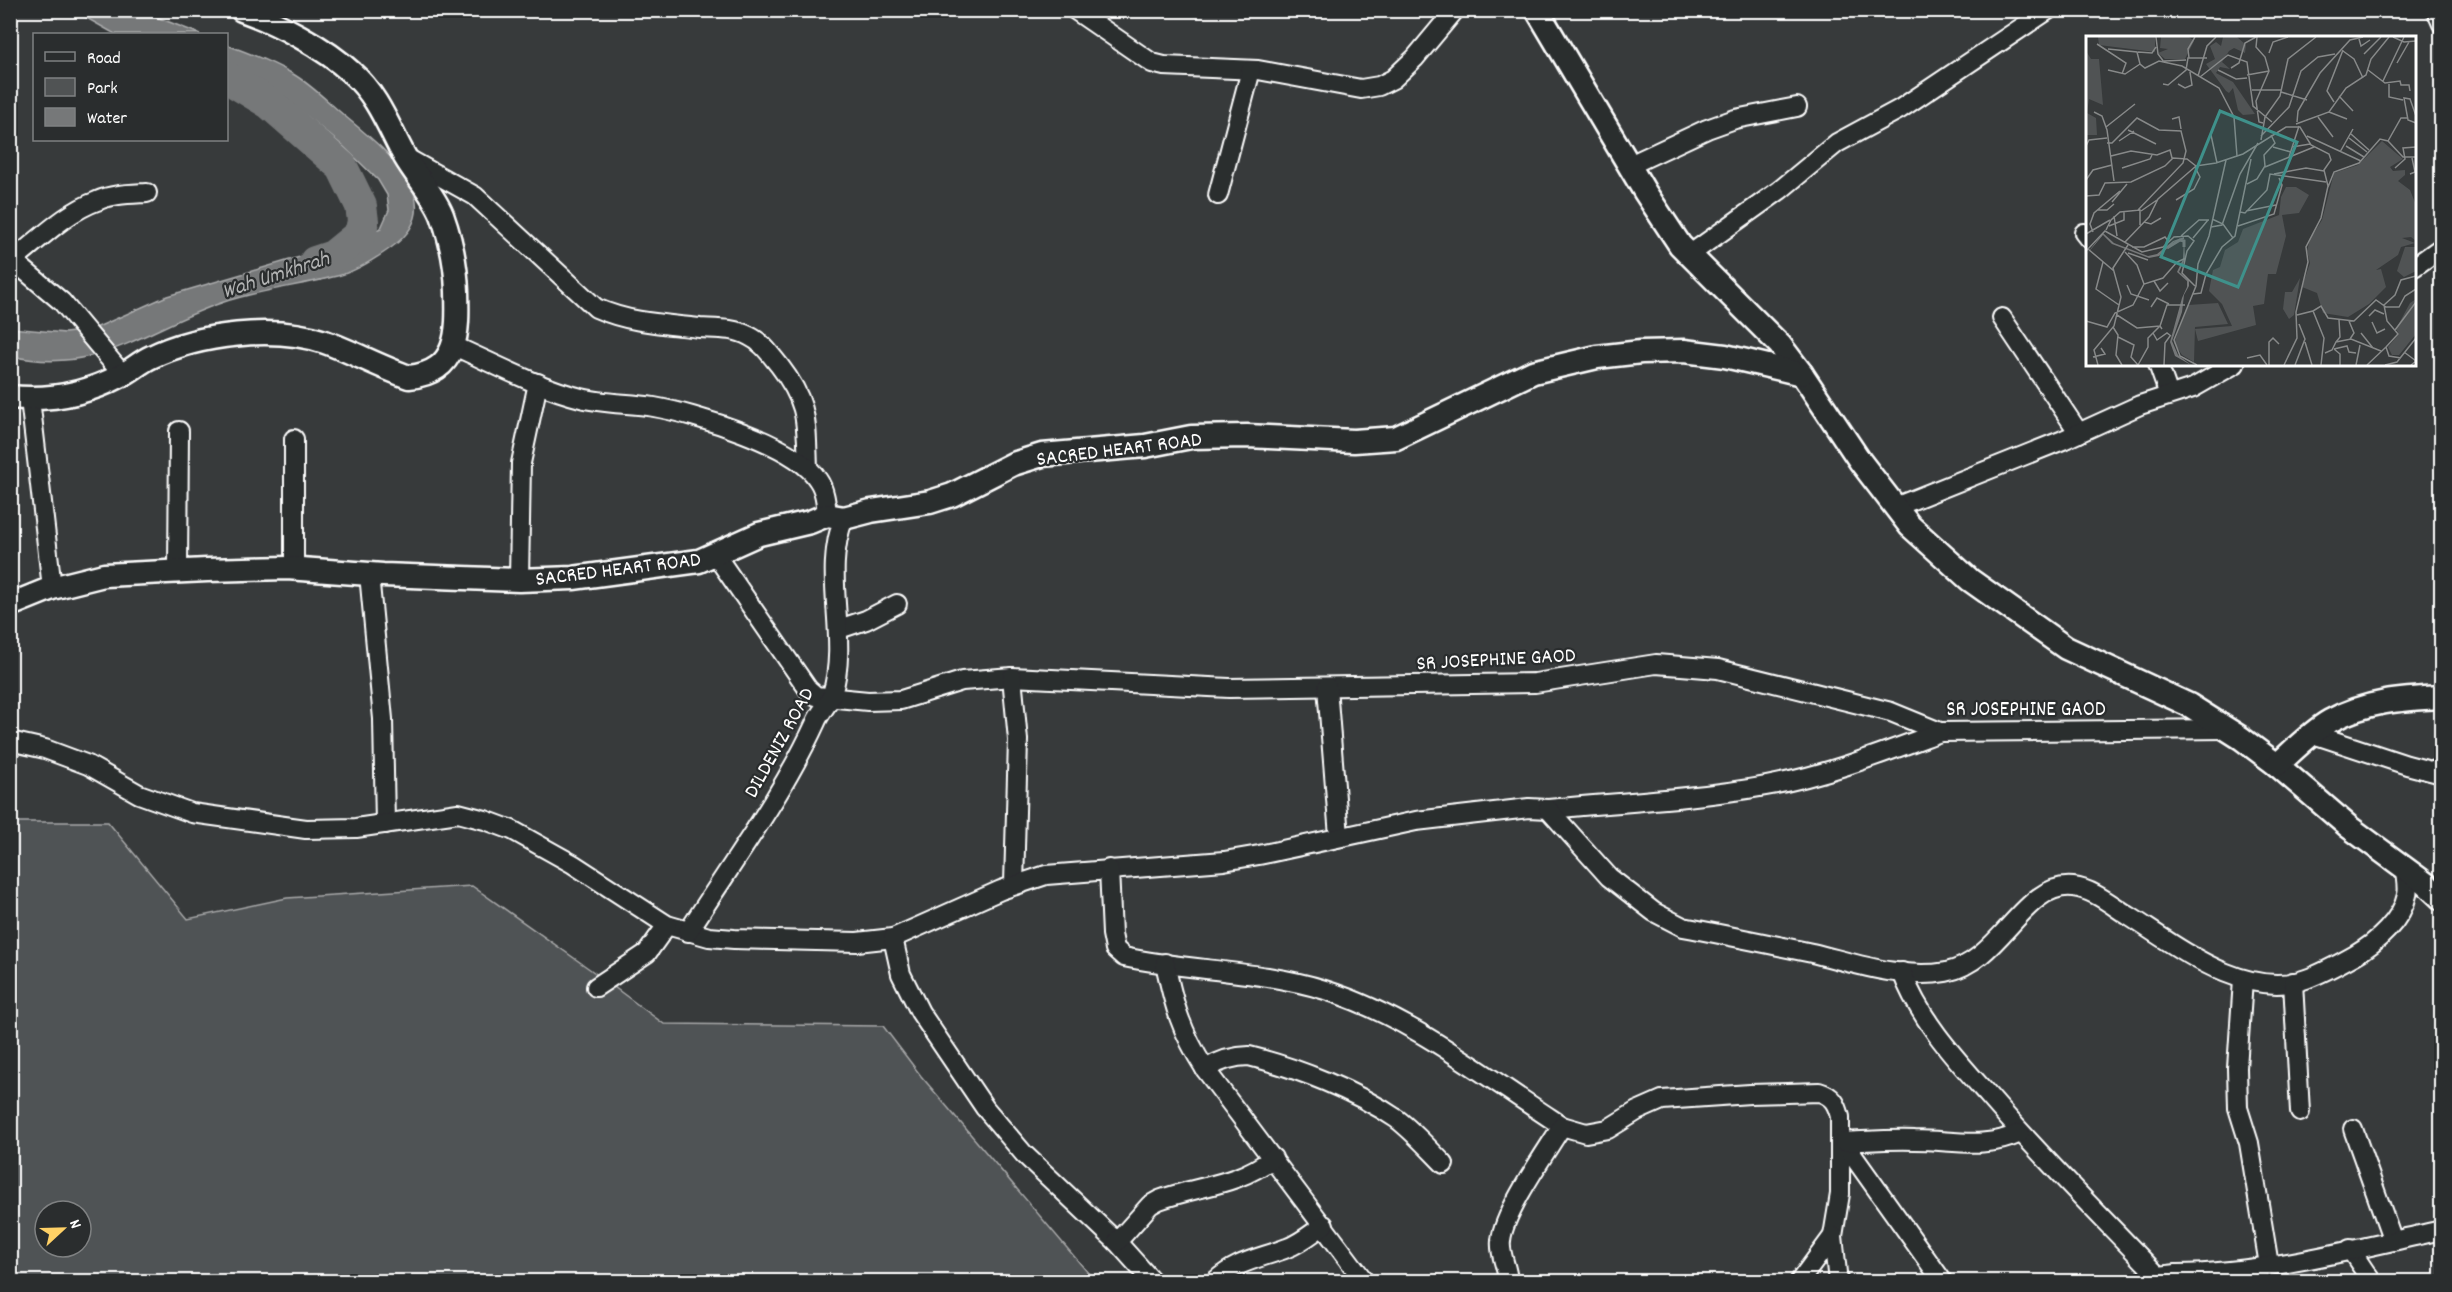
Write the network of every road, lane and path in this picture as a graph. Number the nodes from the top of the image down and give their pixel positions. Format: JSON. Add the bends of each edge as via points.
{"nodes":[{"id":1,"x":1455,"y":10,"type":"edge"},
{"id":2,"x":1537,"y":10,"type":"edge"},
{"id":3,"x":2048,"y":10,"type":"edge"},
{"id":4,"x":2436,"y":10,"type":"edge"},
{"id":5,"x":256,"y":13,"type":"edge"},
{"id":6,"x":1085,"y":13,"type":"edge"},
{"id":7,"x":2442,"y":24,"type":"edge"},
{"id":8,"x":1251,"y":70,"type":"junction"},
{"id":9,"x":1797,"y":107,"type":"dead end"},
{"id":10,"x":405,"y":157,"type":"junction"},
{"id":11,"x":1630,"y":165,"type":"junction"},
{"id":12,"x":147,"y":193,"type":"dead end"},
{"id":13,"x":1218,"y":195,"type":"dead end"},
{"id":14,"x":2442,"y":247,"type":"edge"},
{"id":15,"x":1689,"y":255,"type":"junction"},
{"id":16,"x":12,"y":259,"type":"edge"},
{"id":17,"x":2416,"y":266,"type":"edge"},
{"id":18,"x":2002,"y":318,"type":"dead end"},
{"id":19,"x":454,"y":346,"type":"junction"},
{"id":20,"x":2159,"y":366,"type":"edge"},
{"id":21,"x":2232,"y":366,"type":"edge"},
{"id":22,"x":1802,"y":374,"type":"junction"},
{"id":23,"x":123,"y":375,"type":"junction"},
{"id":24,"x":538,"y":383,"type":"junction"},
{"id":25,"x":2169,"y":395,"type":"junction"},
{"id":26,"x":20,"y":398,"type":"edge"},
{"id":27,"x":179,"y":431,"type":"dead end"},
{"id":28,"x":2079,"y":433,"type":"junction"},
{"id":29,"x":294,"y":440,"type":"dead end"},
{"id":30,"x":808,"y":468,"type":"junction"},
{"id":31,"x":1895,"y":507,"type":"junction"},
{"id":32,"x":836,"y":517,"type":"junction"},
{"id":33,"x":715,"y":554,"type":"junction"},
{"id":34,"x":294,"y":569,"type":"junction"},
{"id":35,"x":178,"y":572,"type":"junction"},
{"id":36,"x":369,"y":574,"type":"junction"},
{"id":37,"x":519,"y":580,"type":"junction"},
{"id":38,"x":52,"y":588,"type":"junction"},
{"id":39,"x":897,"y":604,"type":"dead end"},
{"id":40,"x":10,"y":605,"type":"edge"},
{"id":41,"x":839,"y":629,"type":"junction"},
{"id":42,"x":1012,"y":676,"type":"junction"},
{"id":43,"x":1327,"y":687,"type":"junction"},
{"id":44,"x":832,"y":696,"type":"junction"},
{"id":45,"x":2442,"y":697,"type":"edge"},
{"id":46,"x":2228,"y":729,"type":"junction"},
{"id":47,"x":1940,"y":732,"type":"junction"},
{"id":48,"x":2313,"y":734,"type":"junction"},
{"id":49,"x":10,"y":741,"type":"edge"},
{"id":50,"x":2277,"y":765,"type":"junction"},
{"id":51,"x":2442,"y":774,"type":"edge"},
{"id":52,"x":1548,"y":809,"type":"junction"},
{"id":53,"x":386,"y":824,"type":"junction"},
{"id":54,"x":1339,"y":837,"type":"junction"},
{"id":55,"x":2406,"y":868,"type":"junction"},
{"id":56,"x":1109,"y":869,"type":"junction"},
{"id":57,"x":1014,"y":884,"type":"junction"},
{"id":58,"x":2442,"y":899,"type":"edge"},
{"id":59,"x":667,"y":926,"type":"junction"},
{"id":60,"x":688,"y":932,"type":"junction"},
{"id":61,"x":893,"y":938,"type":"junction"},
{"id":62,"x":1165,"y":963,"type":"junction"},
{"id":63,"x":1902,"y":972,"type":"junction"},
{"id":64,"x":2243,"y":980,"type":"junction"},
{"id":65,"x":2293,"y":982,"type":"junction"},
{"id":66,"x":596,"y":987,"type":"dead end"},
{"id":67,"x":1204,"y":1069,"type":"junction"},
{"id":68,"x":2300,"y":1112,"type":"dead end"},
{"id":69,"x":1562,"y":1126,"type":"junction"},
{"id":70,"x":2353,"y":1129,"type":"dead end"},
{"id":71,"x":2020,"y":1133,"type":"junction"},
{"id":72,"x":1843,"y":1140,"type":"junction"},
{"id":73,"x":1272,"y":1158,"type":"junction"},
{"id":74,"x":1444,"y":1164,"type":"dead end"},
{"id":75,"x":1324,"y":1225,"type":"junction"},
{"id":76,"x":2442,"y":1230,"type":"edge"},
{"id":77,"x":1833,"y":1236,"type":"junction"},
{"id":78,"x":2393,"y":1241,"type":"junction"},
{"id":79,"x":1117,"y":1242,"type":"junction"},
{"id":80,"x":2350,"y":1249,"type":"junction"},
{"id":81,"x":2269,"y":1265,"type":"junction"},
{"id":82,"x":2158,"y":1276,"type":"junction"},
{"id":83,"x":2180,"y":1278,"type":"edge"},
{"id":84,"x":1153,"y":1281,"type":"edge"},
{"id":85,"x":1214,"y":1281,"type":"edge"},
{"id":86,"x":1365,"y":1281,"type":"edge"},
{"id":87,"x":1508,"y":1281,"type":"edge"},
{"id":88,"x":1799,"y":1281,"type":"edge"},
{"id":89,"x":1838,"y":1281,"type":"edge"},
{"id":90,"x":1943,"y":1281,"type":"edge"},
{"id":91,"x":2140,"y":1281,"type":"edge"},
{"id":92,"x":2372,"y":1281,"type":"edge"}],
"edges":[{"from":1,"to":8,"type":"street","via":[[1415,58],[1393,79],[1379,86],[1361,89]]},
{"from":2,"to":11,"type":"street"},
{"from":3,"to":15,"type":"street","via":[[1900,109],[1837,143],[1780,190]]},
{"from":4,"to":7,"type":"street"},
{"from":5,"to":10,"type":"street","via":[[328,54],[353,73],[380,107]]},
{"from":6,"to":8,"type":"street","via":[[1152,63]]},
{"from":8,"to":13,"type":"street"},
{"from":9,"to":11,"type":"street","via":[[1726,122]]},
{"from":10,"to":19,"type":"street","via":[[441,213],[457,268],[459,312]]},
{"from":10,"to":30,"type":"street","via":[[475,196],[596,308],[640,322],[751,336],[767,350],[802,402]]},
{"from":11,"to":15,"type":"street"},
{"from":12,"to":16,"type":"street","via":[[119,195],[88,205]]},
{"from":14,"to":17,"type":"street"},
{"from":15,"to":22,"type":"street","via":[[1780,345]]},
{"from":16,"to":23,"type":"street","via":[[62,302]]},
{"from":18,"to":28,"type":"street"},
{"from":19,"to":23,"type":"street","via":[[435,369],[423,376],[409,377],[301,336],[232,335],[174,347]]},
{"from":19,"to":24,"type":"street"},
{"from":20,"to":25,"type":"street"},
{"from":21,"to":25,"type":"street","via":[[2193,388]]},
{"from":22,"to":31,"type":"street"},
{"from":22,"to":32,"type":"street","name":"SACRED HEART ROAD","via":[[1684,351],[1597,357],[1533,372],[1396,438],[1354,441],[1191,437],[1145,446],[1042,455],[930,502]]},
{"from":23,"to":26,"type":"street","via":[[85,392]]},
{"from":24,"to":30,"type":"street","via":[[583,399],[654,407],[704,419],[765,442]]},
{"from":24,"to":37,"type":"street","via":[[521,463]]},
{"from":25,"to":28,"type":"street"},
{"from":26,"to":38,"type":"street"},
{"from":27,"to":35,"type":"street"},
{"from":28,"to":31,"type":"street"},
{"from":29,"to":34,"type":"street"},
{"from":30,"to":32,"type":"street","via":[[819,481]]},
{"from":31,"to":46,"type":"street","via":[[1910,526],[1970,580],[2066,648],[2188,705]]},
{"from":32,"to":33,"type":"street","name":"SACRED HEART ROAD","via":[[759,534]]},
{"from":32,"to":41,"type":"street","name":"DILDENIZ ROAD"},
{"from":33,"to":37,"type":"street","name":"SACRED HEART ROAD","via":[[699,561],[584,577]]},
{"from":33,"to":44,"type":"street","name":"SR JOSEPHINE GAOD","via":[[808,689],[816,696]]},
{"from":34,"to":35,"type":"street","name":"SACRED HEART ROAD"},
{"from":34,"to":36,"type":"street","name":"SACRED HEART ROAD"},
{"from":35,"to":38,"type":"street","name":"SACRED HEART ROAD","via":[[104,576]]},
{"from":36,"to":37,"type":"street","name":"SACRED HEART ROAD"},
{"from":36,"to":53,"type":"street","via":[[383,719]]},
{"from":38,"to":40,"type":"street","name":"SACRED HEART ROAD"},
{"from":39,"to":41,"type":"street"},
{"from":41,"to":44,"type":"street","name":"DILDENIZ ROAD"},
{"from":42,"to":43,"type":"street","name":"SR JOSEPHINE GAOD","via":[[1180,686]]},
{"from":42,"to":44,"type":"street","name":"SR JOSEPHINE GAOD","via":[[962,681],[901,700]]},
{"from":42,"to":57,"type":"street","via":[[1018,740]]},
{"from":43,"to":47,"type":"street","name":"SR JOSEPHINE GAOD","via":[[1534,683],[1677,664],[1718,669],[1891,712]]},
{"from":43,"to":54,"type":"street"},
{"from":44,"to":60,"type":"street","name":"DILDENIZ ROAD","via":[[803,752]]},
{"from":45,"to":48,"type":"street","via":[[2392,699],[2367,705],[2328,722]]},
{"from":46,"to":47,"type":"street","name":"SR JOSEPHINE GAOD"},
{"from":46,"to":50,"type":"street"},
{"from":47,"to":52,"type":"street","via":[[1839,769],[1767,786]]},
{"from":48,"to":50,"type":"street"},
{"from":48,"to":51,"type":"street"},
{"from":49,"to":53,"type":"street","via":[[88,765],[139,794],[192,813],[306,828]]},
{"from":50,"to":55,"type":"street"},
{"from":52,"to":54,"type":"street","via":[[1416,821]]},
{"from":52,"to":63,"type":"street","via":[[1609,877],[1654,912],[1683,927]]},
{"from":53,"to":59,"type":"street","via":[[458,813],[485,820],[512,830],[573,864]]},
{"from":54,"to":56,"type":"street","via":[[1224,861]]},
{"from":55,"to":58,"type":"street"},
{"from":55,"to":65,"type":"street","via":[[2407,895],[2381,937],[2332,968]]},
{"from":56,"to":57,"type":"street","via":[[1046,875]]},
{"from":56,"to":62,"type":"street","via":[[1115,949],[1124,957]]},
{"from":57,"to":61,"type":"street"},
{"from":59,"to":60,"type":"street"},
{"from":59,"to":66,"type":"street","via":[[647,953]]},
{"from":60,"to":61,"type":"street","via":[[734,939],[857,942]]},
{"from":61,"to":79,"type":"street","via":[[902,974],[920,1012],[985,1108],[1024,1154]]},
{"from":62,"to":67,"type":"street","via":[[1174,1007],[1186,1039]]},
{"from":62,"to":69,"type":"street","via":[[1261,975],[1325,990],[1382,1012]]},
{"from":63,"to":64,"type":"street","via":[[1947,972],[1970,965],[2042,894],[2074,887],[2108,902],[2172,944]]},
{"from":63,"to":71,"type":"street","via":[[1924,1017]]},
{"from":64,"to":65,"type":"street","via":[[2255,984]]},
{"from":64,"to":81,"type":"street","via":[[2238,1108],[2249,1143]]},
{"from":65,"to":68,"type":"street"},
{"from":67,"to":73,"type":"street"},
{"from":67,"to":74,"type":"street","via":[[1221,1060],[1249,1056],[1347,1091],[1399,1121]]},
{"from":69,"to":72,"type":"street","via":[[1586,1133],[1600,1132],[1662,1101],[1819,1092],[1827,1094],[1838,1107]]},
{"from":69,"to":87,"type":"street","via":[[1509,1214],[1501,1236]]},
{"from":70,"to":78,"type":"street"},
{"from":71,"to":72,"type":"street","via":[[1982,1144]]},
{"from":71,"to":82,"type":"street"},
{"from":72,"to":77,"type":"street"},
{"from":72,"to":90,"type":"street"},
{"from":73,"to":75,"type":"street"},
{"from":73,"to":79,"type":"street","via":[[1232,1181],[1159,1200]]},
{"from":75,"to":85,"type":"street","via":[[1287,1248],[1230,1268]]},
{"from":75,"to":86,"type":"street"},
{"from":76,"to":78,"type":"street"},
{"from":77,"to":88,"type":"street"},
{"from":77,"to":89,"type":"street"},
{"from":78,"to":80,"type":"street"},
{"from":79,"to":84,"type":"street"},
{"from":80,"to":81,"type":"street"},
{"from":80,"to":92,"type":"street"},
{"from":81,"to":83,"type":"street"},
{"from":82,"to":83,"type":"street"},
{"from":82,"to":91,"type":"street"}]}
